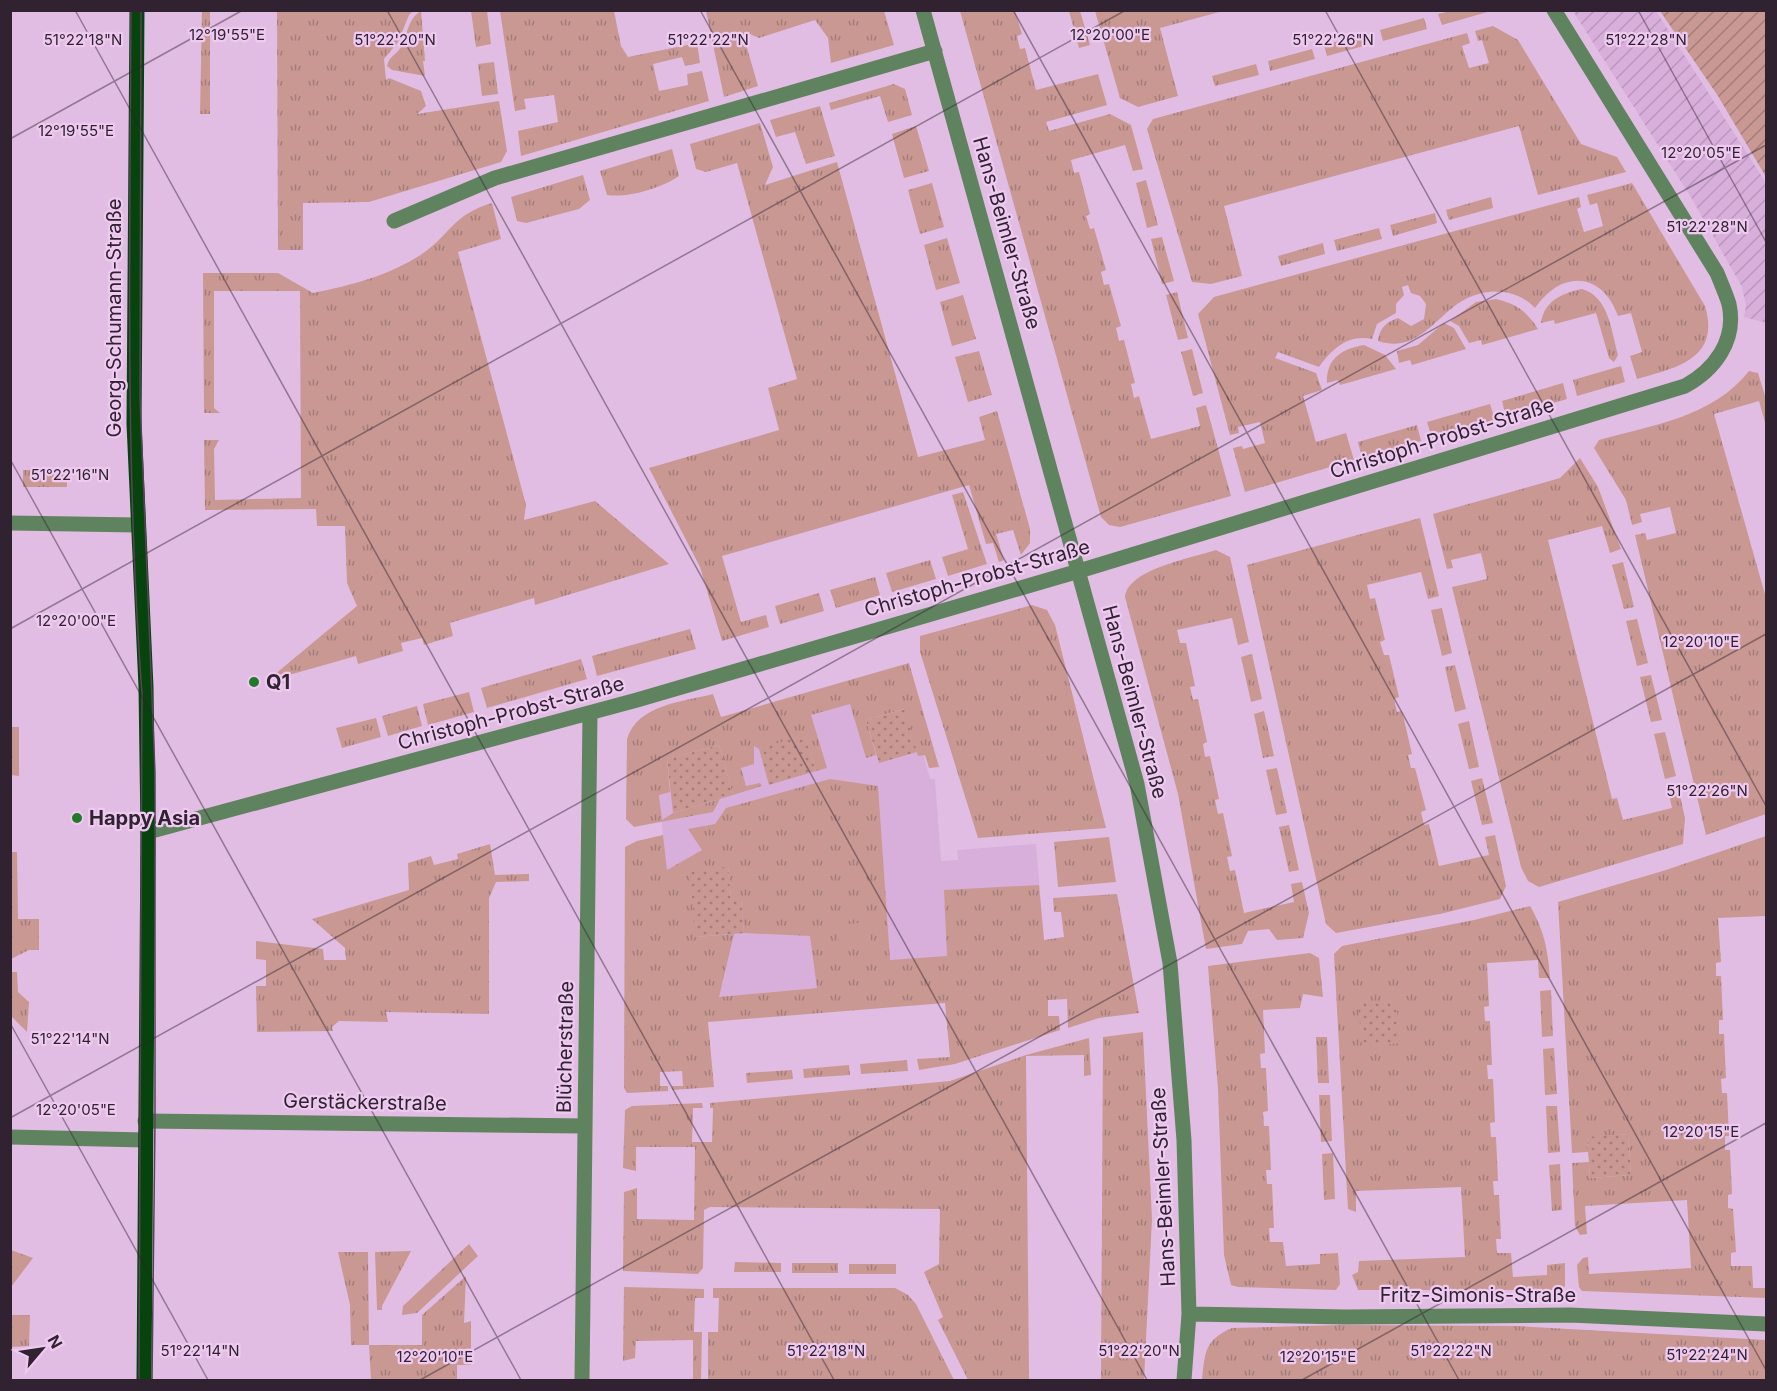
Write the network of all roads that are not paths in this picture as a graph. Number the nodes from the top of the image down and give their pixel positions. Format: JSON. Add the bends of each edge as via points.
{"nodes":[{"id":1,"x":137,"y":10,"type":"edge"},
{"id":2,"x":923,"y":10,"type":"edge"},
{"id":3,"x":1554,"y":10,"type":"edge"},
{"id":4,"x":935,"y":51,"type":"junction"},
{"id":5,"x":394,"y":221,"type":"dead end"},
{"id":6,"x":10,"y":523,"type":"edge"},
{"id":7,"x":138,"y":525,"type":"junction"},
{"id":8,"x":1079,"y":571,"type":"junction"},
{"id":9,"x":590,"y":713,"type":"junction"},
{"id":10,"x":148,"y":832,"type":"junction"},
{"id":11,"x":145,"y":1121,"type":"junction"},
{"id":12,"x":585,"y":1126,"type":"junction"},
{"id":13,"x":10,"y":1137,"type":"edge"},
{"id":14,"x":145,"y":1140,"type":"junction"},
{"id":15,"x":1189,"y":1314,"type":"junction"},
{"id":16,"x":1767,"y":1324,"type":"edge"},
{"id":17,"x":144,"y":1380,"type":"edge"},
{"id":18,"x":582,"y":1380,"type":"edge"},
{"id":19,"x":1184,"y":1380,"type":"edge"}],
"edges":[{"from":1,"to":7,"type":"main road","name":"Georg-Schumann-Straße","via":[[134,424]]},
{"from":2,"to":4,"type":"street","name":"Hans-Beimler-Straße"},
{"from":3,"to":8,"type":"street","name":"Christoph-Probst-Straße","via":[[1717,273],[1729,305],[1730,327],[1723,350],[1704,376],[1684,386]]},
{"from":4,"to":5,"type":"street","via":[[495,178]]},
{"from":4,"to":8,"type":"street","name":"Hans-Beimler-Straße"},
{"from":6,"to":7,"type":"street"},
{"from":7,"to":10,"type":"main road","name":"Georg-Schumann-Straße"},
{"from":8,"to":9,"type":"street","name":"Christoph-Probst-Straße"},
{"from":8,"to":15,"type":"street","name":"Hans-Beimler-Straße","via":[[1137,784],[1170,963],[1184,1140]]},
{"from":9,"to":10,"type":"street","name":"Christoph-Probst-Straße"},
{"from":9,"to":12,"type":"street","name":"Blücherstraße"},
{"from":10,"to":11,"type":"main road","name":"Georg-Schumann-Straße"},
{"from":11,"to":12,"type":"street","name":"Gerstäckerstraße"},
{"from":11,"to":14,"type":"main road","name":"Georg-Schumann-Straße"},
{"from":12,"to":18,"type":"street","name":"Blücherstraße"},
{"from":13,"to":14,"type":"street"},
{"from":14,"to":17,"type":"main road","name":"Georg-Schumann-Straße"},
{"from":15,"to":16,"type":"street","name":"Fritz-Simonis-Straße","via":[[1570,1315]]},
{"from":15,"to":19,"type":"street","name":"Hans-Beimler-Straße"}]}
